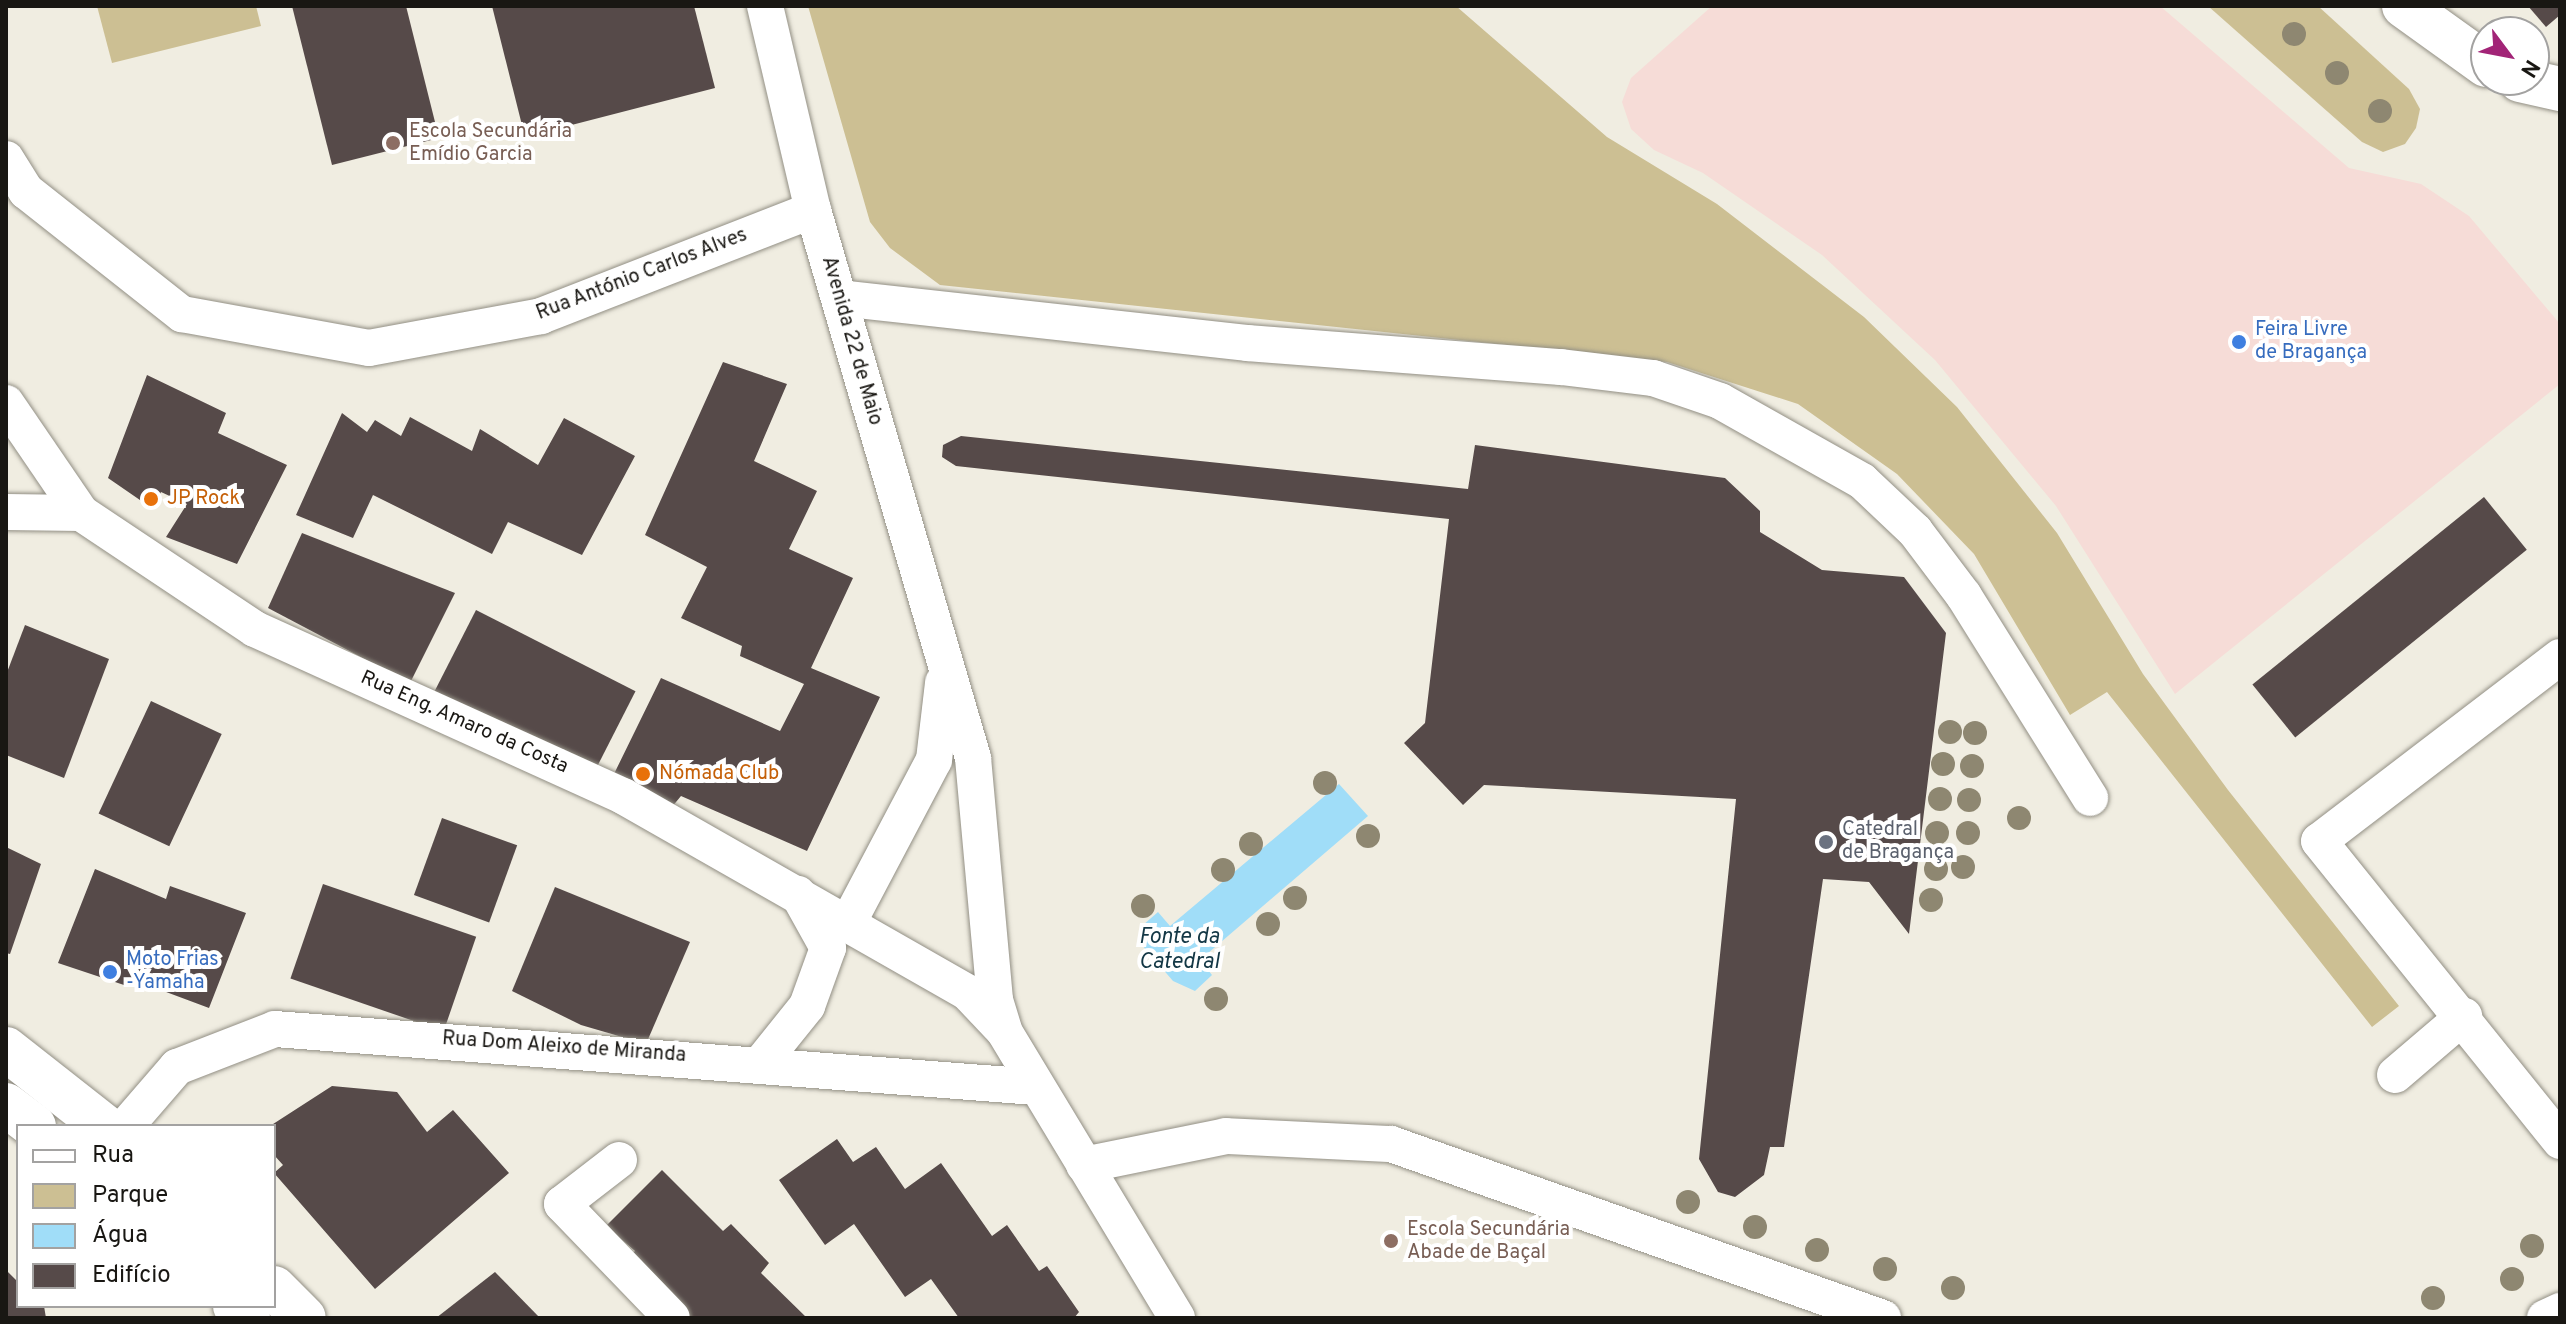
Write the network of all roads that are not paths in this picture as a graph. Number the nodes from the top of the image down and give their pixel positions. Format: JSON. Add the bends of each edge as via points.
{"nodes":[{"id":1,"x":765,"y":6,"type":"edge"},
{"id":2,"x":2404,"y":6,"type":"edge"},
{"id":3,"x":2470,"y":53,"type":"edge"},
{"id":4,"x":6,"y":159,"type":"edge"},
{"id":5,"x":813,"y":210,"type":"junction"},
{"id":6,"x":840,"y":298,"type":"junction"},
{"id":7,"x":6,"y":403,"type":"edge"},
{"id":8,"x":6,"y":512,"type":"edge"},
{"id":9,"x":81,"y":513,"type":"junction"},
{"id":10,"x":2560,"y":657,"type":"edge"},
{"id":11,"x":945,"y":673,"type":"junction"},
{"id":12,"x":2090,"y":798,"type":"dead end"},
{"id":13,"x":798,"y":894,"type":"junction"},
{"id":14,"x":848,"y":923,"type":"junction"},
{"id":15,"x":2464,"y":1016,"type":"junction"},
{"id":16,"x":1004,"y":1031,"type":"junction"},
{"id":17,"x":6,"y":1049,"type":"edge"},
{"id":18,"x":762,"y":1062,"type":"junction"},
{"id":19,"x":2395,"y":1075,"type":"dead end"},
{"id":20,"x":1035,"y":1087,"type":"junction"},
{"id":21,"x":6,"y":1105,"type":"edge"},
{"id":22,"x":31,"y":1124,"type":"edge"},
{"id":23,"x":101,"y":1124,"type":"edge"},
{"id":24,"x":128,"y":1124,"type":"edge"},
{"id":25,"x":2560,"y":1141,"type":"edge"},
{"id":26,"x":619,"y":1160,"type":"dead end"},
{"id":27,"x":1084,"y":1165,"type":"junction"},
{"id":28,"x":276,"y":1290,"type":"edge"},
{"id":29,"x":2560,"y":1311,"type":"edge"},
{"id":30,"x":304,"y":1318,"type":"edge"},
{"id":31,"x":672,"y":1318,"type":"edge"},
{"id":32,"x":1177,"y":1318,"type":"edge"},
{"id":33,"x":1883,"y":1318,"type":"edge"},
{"id":34,"x":2545,"y":1318,"type":"edge"}],
"edges":[{"from":1,"to":5,"type":"street","name":"Avenida 22 de Maio"},
{"from":2,"to":3,"type":"main road"},
{"from":4,"to":5,"type":"street","name":"Rua António Carlos Alves","via":[[26,191],[182,314],[369,348],[541,316]]},
{"from":5,"to":6,"type":"street","name":"Avenida 22 de Maio"},
{"from":6,"to":11,"type":"street","name":"Avenida 22 de Maio","via":[[918,554]]},
{"from":6,"to":12,"type":"street","via":[[1247,343],[1577,369],[1653,378],[1720,401],[1862,481],[1915,531],[1964,596]]},
{"from":7,"to":9,"type":"street","name":"Rua Eng. Amaro da Costa"},
{"from":8,"to":9,"type":"street"},
{"from":9,"to":13,"type":"street","name":"Rua Eng. Amaro da Costa","via":[[255,629],[623,796]]},
{"from":10,"to":15,"type":"street","via":[[2319,841]]},
{"from":11,"to":14,"type":"street","via":[[934,760]]},
{"from":11,"to":16,"type":"street","via":[[973,758],[995,1000]]},
{"from":13,"to":14,"type":"street","name":"Rua Eng. Amaro da Costa"},
{"from":13,"to":18,"type":"street","via":[[828,948],[807,1006]]},
{"from":14,"to":16,"type":"street","name":"Rua Eng. Amaro da Costa","via":[[968,993]]},
{"from":15,"to":19,"type":"street"},
{"from":15,"to":25,"type":"street"},
{"from":16,"to":20,"type":"street"},
{"from":17,"to":23,"type":"main road"},
{"from":18,"to":20,"type":"street","name":"Rua Dom Aleixo de Miranda"},
{"from":18,"to":24,"type":"street","name":"Rua Dom Aleixo de Miranda","via":[[275,1029],[177,1067]]},
{"from":20,"to":27,"type":"street"},
{"from":21,"to":22,"type":"main road"},
{"from":26,"to":31,"type":"street","via":[[562,1204]]},
{"from":27,"to":32,"type":"street"},
{"from":27,"to":33,"type":"street","via":[[1226,1136],[1391,1144]]},
{"from":28,"to":30,"type":"main road"},
{"from":29,"to":34,"type":"street"}]}
